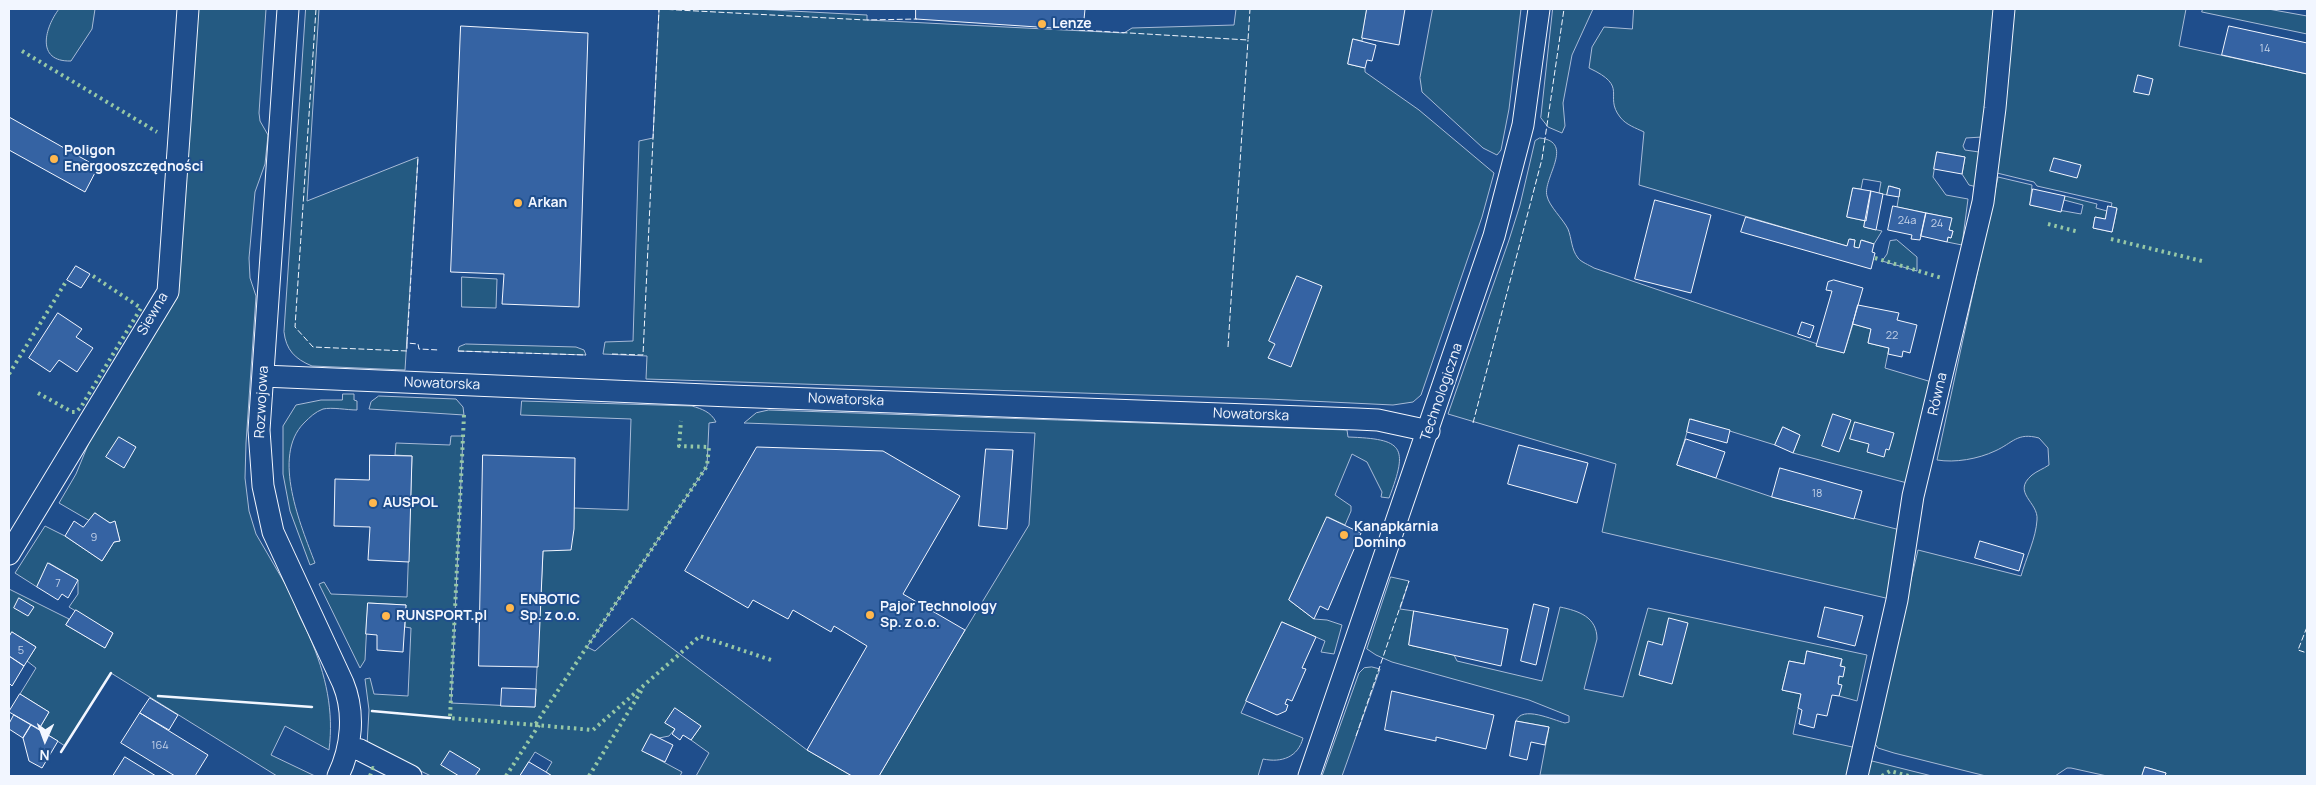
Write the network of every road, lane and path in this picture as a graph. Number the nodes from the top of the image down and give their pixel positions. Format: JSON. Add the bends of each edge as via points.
{"nodes":[{"id":1,"x":188,"y":9,"type":"edge"},
{"id":2,"x":288,"y":9,"type":"edge"},
{"id":3,"x":1539,"y":9,"type":"edge"},
{"id":4,"x":2004,"y":9,"type":"edge"},
{"id":5,"x":263,"y":376,"type":"junction"},
{"id":6,"x":1429,"y":430,"type":"junction"},
{"id":7,"x":9,"y":554,"type":"edge"},
{"id":8,"x":348,"y":747,"type":"junction"},
{"id":9,"x":1308,"y":773,"type":"edge"},
{"id":10,"x":338,"y":776,"type":"edge"},
{"id":11,"x":411,"y":776,"type":"edge"},
{"id":12,"x":1857,"y":776,"type":"edge"}],
"edges":[{"from":1,"to":7,"type":"street","name":"Siewna","via":[[168,292]]},
{"from":2,"to":5,"type":"street","name":"Rozwojowa"},
{"from":3,"to":6,"type":"street","name":"Technologiczna","via":[[1523,125],[1494,236]]},
{"from":4,"to":12,"type":"street","name":"Równa","via":[[1983,202],[1913,496],[1897,600]]},
{"from":5,"to":6,"type":"street","name":"Nowatorska","via":[[1357,419]]},
{"from":5,"to":8,"type":"street","name":"Rozwojowa","via":[[259,430],[266,501],[273,532],[347,692],[351,706]]},
{"from":6,"to":9,"type":"street","name":"Technologiczna"},
{"from":8,"to":10,"type":"street","name":"Rozwojowa"},
{"from":8,"to":11,"type":"street"}]}
